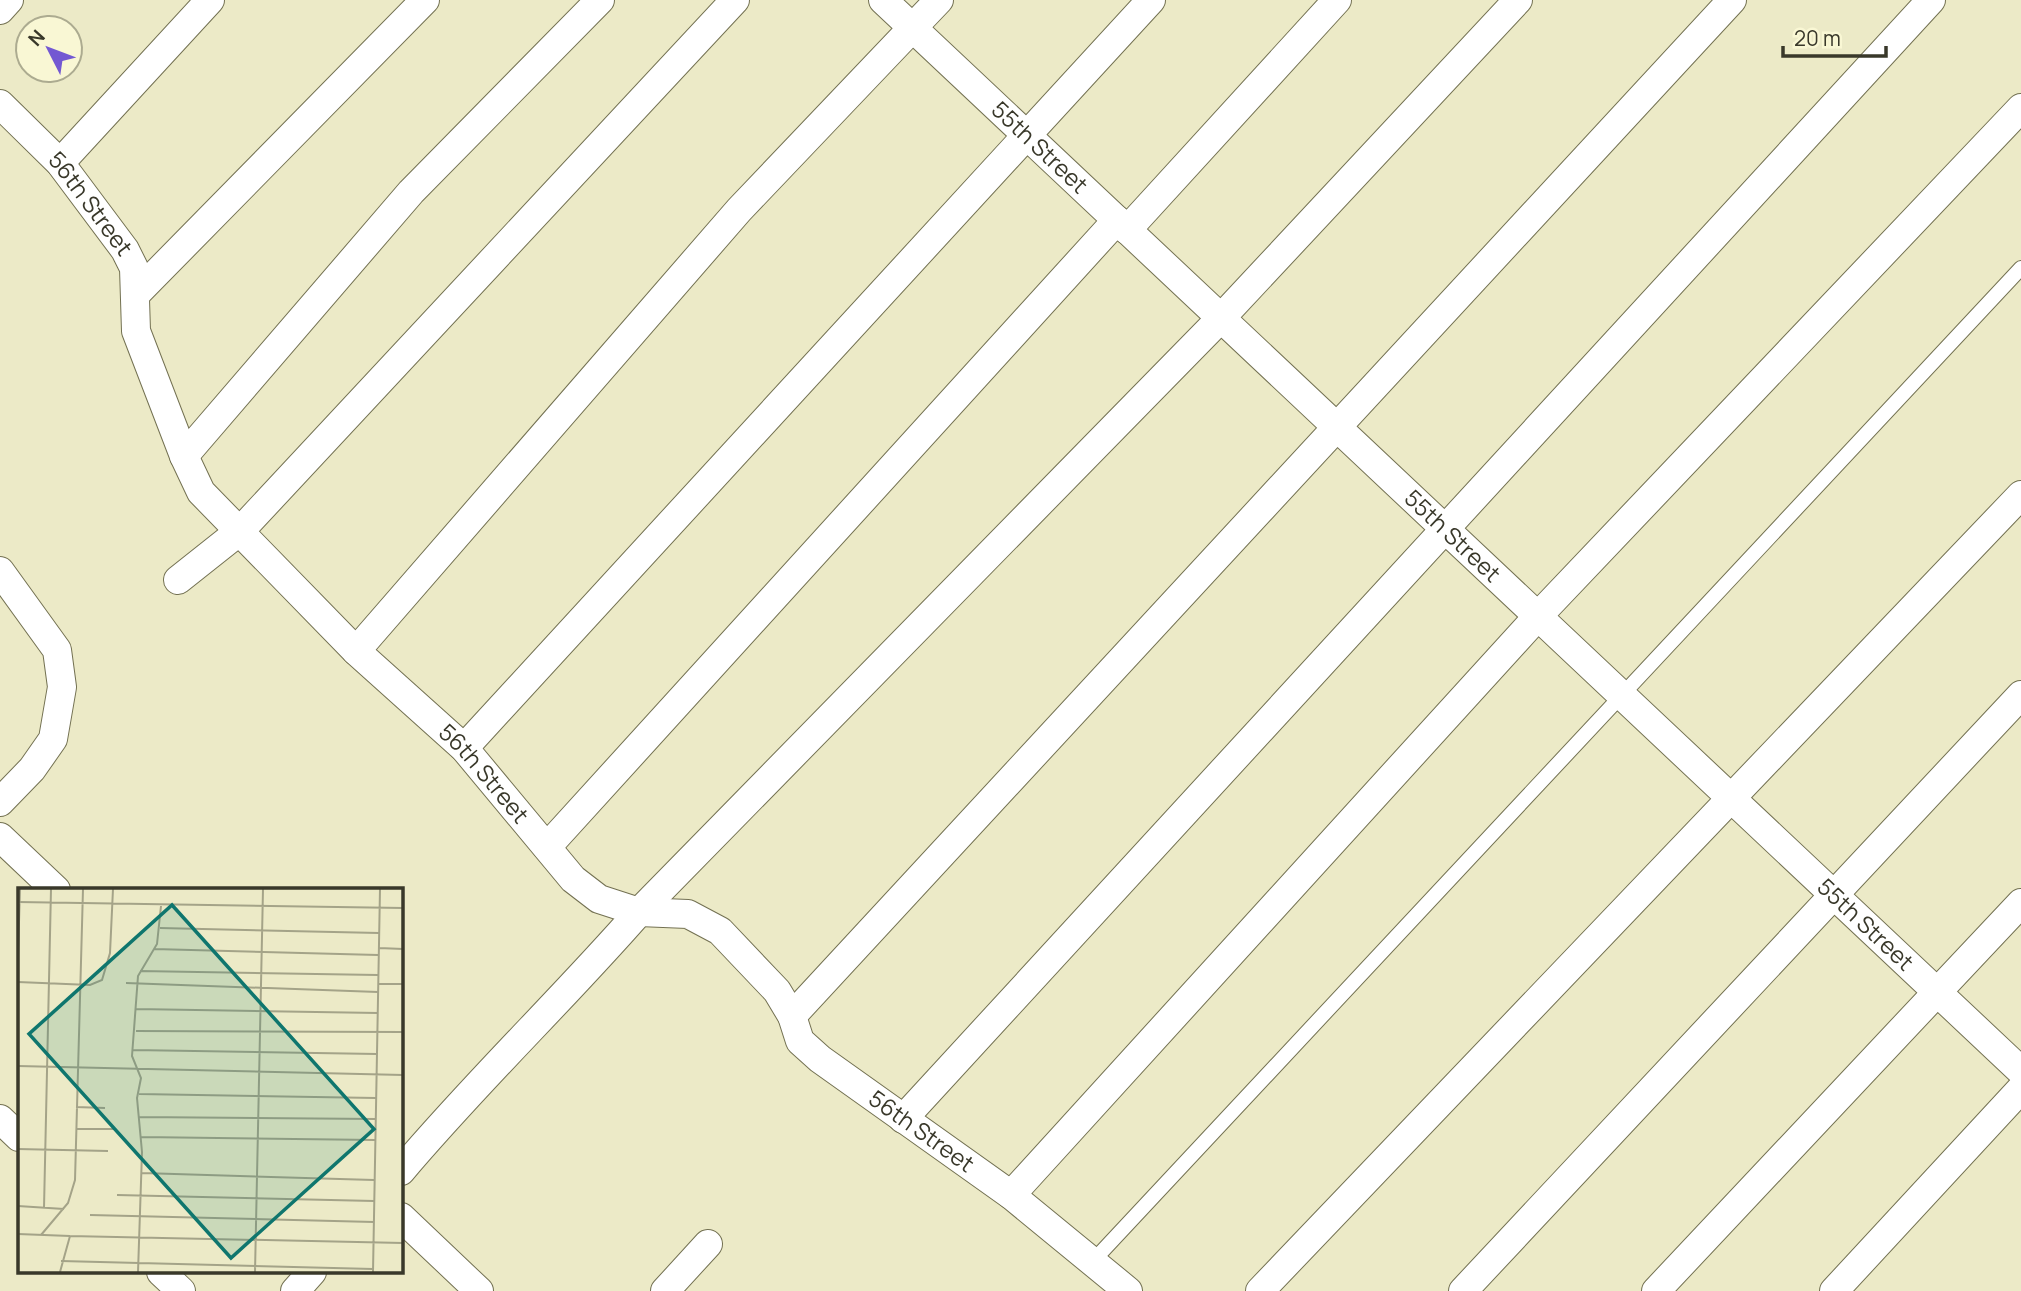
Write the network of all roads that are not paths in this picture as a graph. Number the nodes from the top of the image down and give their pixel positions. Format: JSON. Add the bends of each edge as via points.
{"nodes":[{"id":1,"x":9,"y":0,"type":"edge"},
{"id":2,"x":210,"y":0,"type":"edge"},
{"id":3,"x":425,"y":0,"type":"edge"},
{"id":4,"x":600,"y":0,"type":"edge"},
{"id":5,"x":735,"y":0,"type":"edge"},
{"id":6,"x":883,"y":0,"type":"edge"},
{"id":7,"x":939,"y":0,"type":"edge"},
{"id":8,"x":1151,"y":0,"type":"edge"},
{"id":9,"x":1337,"y":0,"type":"edge"},
{"id":10,"x":1518,"y":0,"type":"edge"},
{"id":11,"x":1732,"y":0,"type":"edge"},
{"id":12,"x":1931,"y":0,"type":"edge"},
{"id":13,"x":0,"y":10,"type":"edge"},
{"id":14,"x":913,"y":28,"type":"junction"},
{"id":15,"x":0,"y":104,"type":"edge"},
{"id":16,"x":2021,"y":108,"type":"edge"},
{"id":17,"x":1026,"y":134,"type":"junction"},
{"id":18,"x":60,"y":163,"type":"junction"},
{"id":19,"x":1116,"y":220,"type":"junction"},
{"id":20,"x":2021,"y":268,"type":"edge"},
{"id":21,"x":136,"y":293,"type":"junction"},
{"id":22,"x":1221,"y":318,"type":"junction"},
{"id":23,"x":1337,"y":428,"type":"junction"},
{"id":24,"x":184,"y":456,"type":"junction"},
{"id":25,"x":2021,"y":495,"type":"edge"},
{"id":26,"x":1444,"y":528,"type":"junction"},
{"id":27,"x":241,"y":530,"type":"junction"},
{"id":28,"x":0,"y":571,"type":"edge"},
{"id":29,"x":178,"y":580,"type":"dead end"},
{"id":30,"x":1538,"y":616,"type":"junction"},
{"id":31,"x":356,"y":651,"type":"junction"},
{"id":32,"x":1621,"y":695,"type":"junction"},
{"id":33,"x":2021,"y":695,"type":"edge"},
{"id":34,"x":464,"y":747,"type":"junction"},
{"id":35,"x":1731,"y":799,"type":"junction"},
{"id":36,"x":0,"y":802,"type":"edge"},
{"id":37,"x":0,"y":837,"type":"edge"},
{"id":38,"x":547,"y":847,"type":"junction"},
{"id":39,"x":54,"y":888,"type":"edge"},
{"id":40,"x":1833,"y":894,"type":"junction"},
{"id":41,"x":2021,"y":903,"type":"edge"},
{"id":42,"x":639,"y":912,"type":"junction"},
{"id":43,"x":1937,"y":992,"type":"junction"},
{"id":44,"x":792,"y":1016,"type":"junction"},
{"id":45,"x":2021,"y":1071,"type":"edge"},
{"id":46,"x":2021,"y":1089,"type":"edge"},
{"id":47,"x":0,"y":1119,"type":"edge"},
{"id":48,"x":903,"y":1119,"type":"junction"},
{"id":49,"x":18,"y":1136,"type":"edge"},
{"id":50,"x":402,"y":1170,"type":"edge"},
{"id":51,"x":1011,"y":1195,"type":"junction"},
{"id":52,"x":402,"y":1218,"type":"edge"},
{"id":53,"x":708,"y":1244,"type":"dead end"},
{"id":54,"x":1094,"y":1260,"type":"junction"},
{"id":55,"x":163,"y":1274,"type":"edge"},
{"id":56,"x":310,"y":1274,"type":"edge"},
{"id":57,"x":181,"y":1291,"type":"edge"},
{"id":58,"x":295,"y":1291,"type":"edge"},
{"id":59,"x":479,"y":1291,"type":"edge"},
{"id":60,"x":665,"y":1291,"type":"edge"},
{"id":61,"x":1128,"y":1291,"type":"edge"},
{"id":62,"x":1260,"y":1291,"type":"edge"},
{"id":63,"x":1463,"y":1291,"type":"edge"},
{"id":64,"x":1656,"y":1291,"type":"edge"},
{"id":65,"x":1834,"y":1291,"type":"edge"}],
"edges":[{"from":1,"to":13,"type":"street"},
{"from":2,"to":18,"type":"street"},
{"from":3,"to":21,"type":"street"},
{"from":4,"to":24,"type":"street","via":[[411,192]]},
{"from":5,"to":27,"type":"street"},
{"from":6,"to":14,"type":"street","name":"55th Street"},
{"from":7,"to":14,"type":"street"},
{"from":8,"to":17,"type":"street"},
{"from":9,"to":19,"type":"street","via":[[1127,230]]},
{"from":10,"to":22,"type":"street"},
{"from":11,"to":23,"type":"street"},
{"from":12,"to":26,"type":"street"},
{"from":14,"to":17,"type":"street","name":"55th Street"},
{"from":14,"to":31,"type":"street","via":[[739,209]]},
{"from":15,"to":18,"type":"street","name":"56th Street"},
{"from":16,"to":30,"type":"street"},
{"from":17,"to":19,"type":"street","name":"55th Street"},
{"from":17,"to":34,"type":"street"},
{"from":18,"to":21,"type":"street","name":"56th Street","via":[[125,250],[134,268]]},
{"from":19,"to":22,"type":"street","name":"55th Street"},
{"from":19,"to":38,"type":"street"},
{"from":20,"to":32,"type":"lane"},
{"from":21,"to":24,"type":"street","name":"56th Street","via":[[136,331]]},
{"from":22,"to":23,"type":"street","name":"55th Street"},
{"from":22,"to":42,"type":"street"},
{"from":23,"to":26,"type":"street","name":"55th Street"},
{"from":23,"to":44,"type":"street"},
{"from":24,"to":27,"type":"street","name":"56th Street","via":[[201,492]]},
{"from":25,"to":35,"type":"street"},
{"from":26,"to":30,"type":"street","name":"55th Street"},
{"from":26,"to":48,"type":"street"},
{"from":27,"to":29,"type":"street"},
{"from":27,"to":31,"type":"street","name":"56th Street"},
{"from":28,"to":36,"type":"street","via":[[57,650],[62,687],[53,739]]},
{"from":30,"to":32,"type":"street","name":"55th Street"},
{"from":30,"to":51,"type":"street"},
{"from":31,"to":34,"type":"street","name":"56th Street"},
{"from":32,"to":35,"type":"street","name":"55th Street"},
{"from":32,"to":54,"type":"lane"},
{"from":33,"to":40,"type":"street"},
{"from":34,"to":38,"type":"street","name":"56th Street"},
{"from":35,"to":40,"type":"street","name":"55th Street"},
{"from":35,"to":62,"type":"street"},
{"from":37,"to":39,"type":"street"},
{"from":38,"to":42,"type":"street","name":"56th Street","via":[[573,879],[599,899]]},
{"from":40,"to":43,"type":"street","name":"55th Street"},
{"from":40,"to":63,"type":"street"},
{"from":41,"to":43,"type":"street"},
{"from":42,"to":44,"type":"street","name":"56th Street","via":[[688,914],[720,932],[777,991]]},
{"from":42,"to":50,"type":"street"},
{"from":43,"to":45,"type":"street","name":"55th Street"},
{"from":43,"to":64,"type":"street"},
{"from":44,"to":48,"type":"street","name":"56th Street","via":[[800,1041]]},
{"from":46,"to":65,"type":"street"},
{"from":47,"to":49,"type":"street"},
{"from":48,"to":51,"type":"street","name":"56th Street"},
{"from":51,"to":54,"type":"street","name":"56th Street"},
{"from":52,"to":59,"type":"street"},
{"from":53,"to":60,"type":"street"},
{"from":54,"to":61,"type":"street","name":"56th Street"},
{"from":55,"to":57,"type":"street"},
{"from":56,"to":58,"type":"street"}]}
